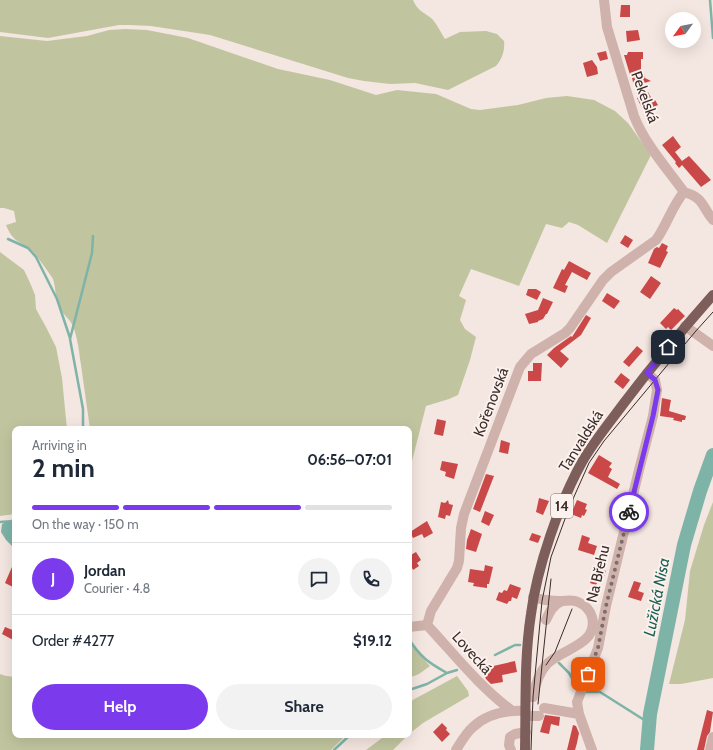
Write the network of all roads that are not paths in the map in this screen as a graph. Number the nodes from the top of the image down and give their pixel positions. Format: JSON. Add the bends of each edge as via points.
{"nodes":[{"id":1,"x":604,"y":0,"type":"edge"},
{"id":2,"x":684,"y":192,"type":"junction"},
{"id":3,"x":713,"y":220,"type":"edge"},
{"id":4,"x":713,"y":295,"type":"edge"},
{"id":5,"x":686,"y":326,"type":"junction"},
{"id":6,"x":713,"y":346,"type":"edge"},
{"id":7,"x":647,"y":373,"type":"junction"},
{"id":8,"x":533,"y":597,"type":"junction"},
{"id":9,"x":562,"y":601,"type":"junction"},
{"id":10,"x":546,"y":620,"type":"dead end"},
{"id":11,"x":427,"y":625,"type":"junction"},
{"id":12,"x":412,"y":627,"type":"edge"},
{"id":13,"x":529,"y":697,"type":"junction"},
{"id":14,"x":511,"y":710,"type":"junction"},
{"id":15,"x":526,"y":713,"type":"junction"},
{"id":16,"x":579,"y":714,"type":"junction"},
{"id":17,"x":526,"y":732,"type":"junction"},
{"id":18,"x":713,"y":737,"type":"edge"},
{"id":19,"x":456,"y":750,"type":"edge"},
{"id":20,"x":511,"y":750,"type":"edge"},
{"id":21,"x":525,"y":750,"type":"edge"},
{"id":22,"x":592,"y":750,"type":"edge"},
{"id":23,"x":710,"y":750,"type":"edge"}],
"edges":[{"from":1,"to":2,"type":"street","name":"Pekelská","via":[[607,27],[639,130]]},
{"from":2,"to":3,"type":"street","via":[[695,195]]},
{"from":2,"to":11,"type":"street","name":"Kořenovská","via":[[676,201],[656,240],[611,272],[570,328],[531,354],[520,367],[464,514],[460,528],[457,568],[431,611]]},
{"from":4,"to":5,"type":"main road","name":"Tanvaldská","number":"14"},
{"from":5,"to":6,"type":"street"},
{"from":5,"to":7,"type":"main road","name":"Tanvaldská","number":"14"},
{"from":7,"to":8,"type":"main road","name":"Tanvaldská","number":"14","via":[[589,451],[576,474],[553,530]]},
{"from":7,"to":16,"type":"street","name":"Na Břehu","via":[[655,380],[658,390],[653,416],[638,470],[598,648],[577,702]]},
{"from":8,"to":9,"type":"street"},
{"from":8,"to":13,"type":"main road","name":"Tanvaldská","number":"14","via":[[527,647]]},
{"from":9,"to":10,"type":"street","via":[[554,606]]},
{"from":9,"to":13,"type":"street","via":[[573,600],[583,604],[591,615],[593,627],[581,644],[558,655],[546,666]]},
{"from":11,"to":12,"type":"street"},
{"from":11,"to":14,"type":"street","name":"Lovecká","via":[[479,684]]},
{"from":13,"to":15,"type":"main road","name":"Tanvaldská","number":"14"},
{"from":14,"to":15,"type":"street"},
{"from":14,"to":19,"type":"street","via":[[492,715],[476,724]]},
{"from":15,"to":16,"type":"street"},
{"from":15,"to":17,"type":"main road","name":"Tanvaldská","number":"14"},
{"from":16,"to":22,"type":"street","name":"Na Břehu"},
{"from":17,"to":20,"type":"street","via":[[510,737],[508,744]]},
{"from":17,"to":21,"type":"main road","name":"Tanvaldská","number":"14"},
{"from":18,"to":23,"type":"street"}]}
